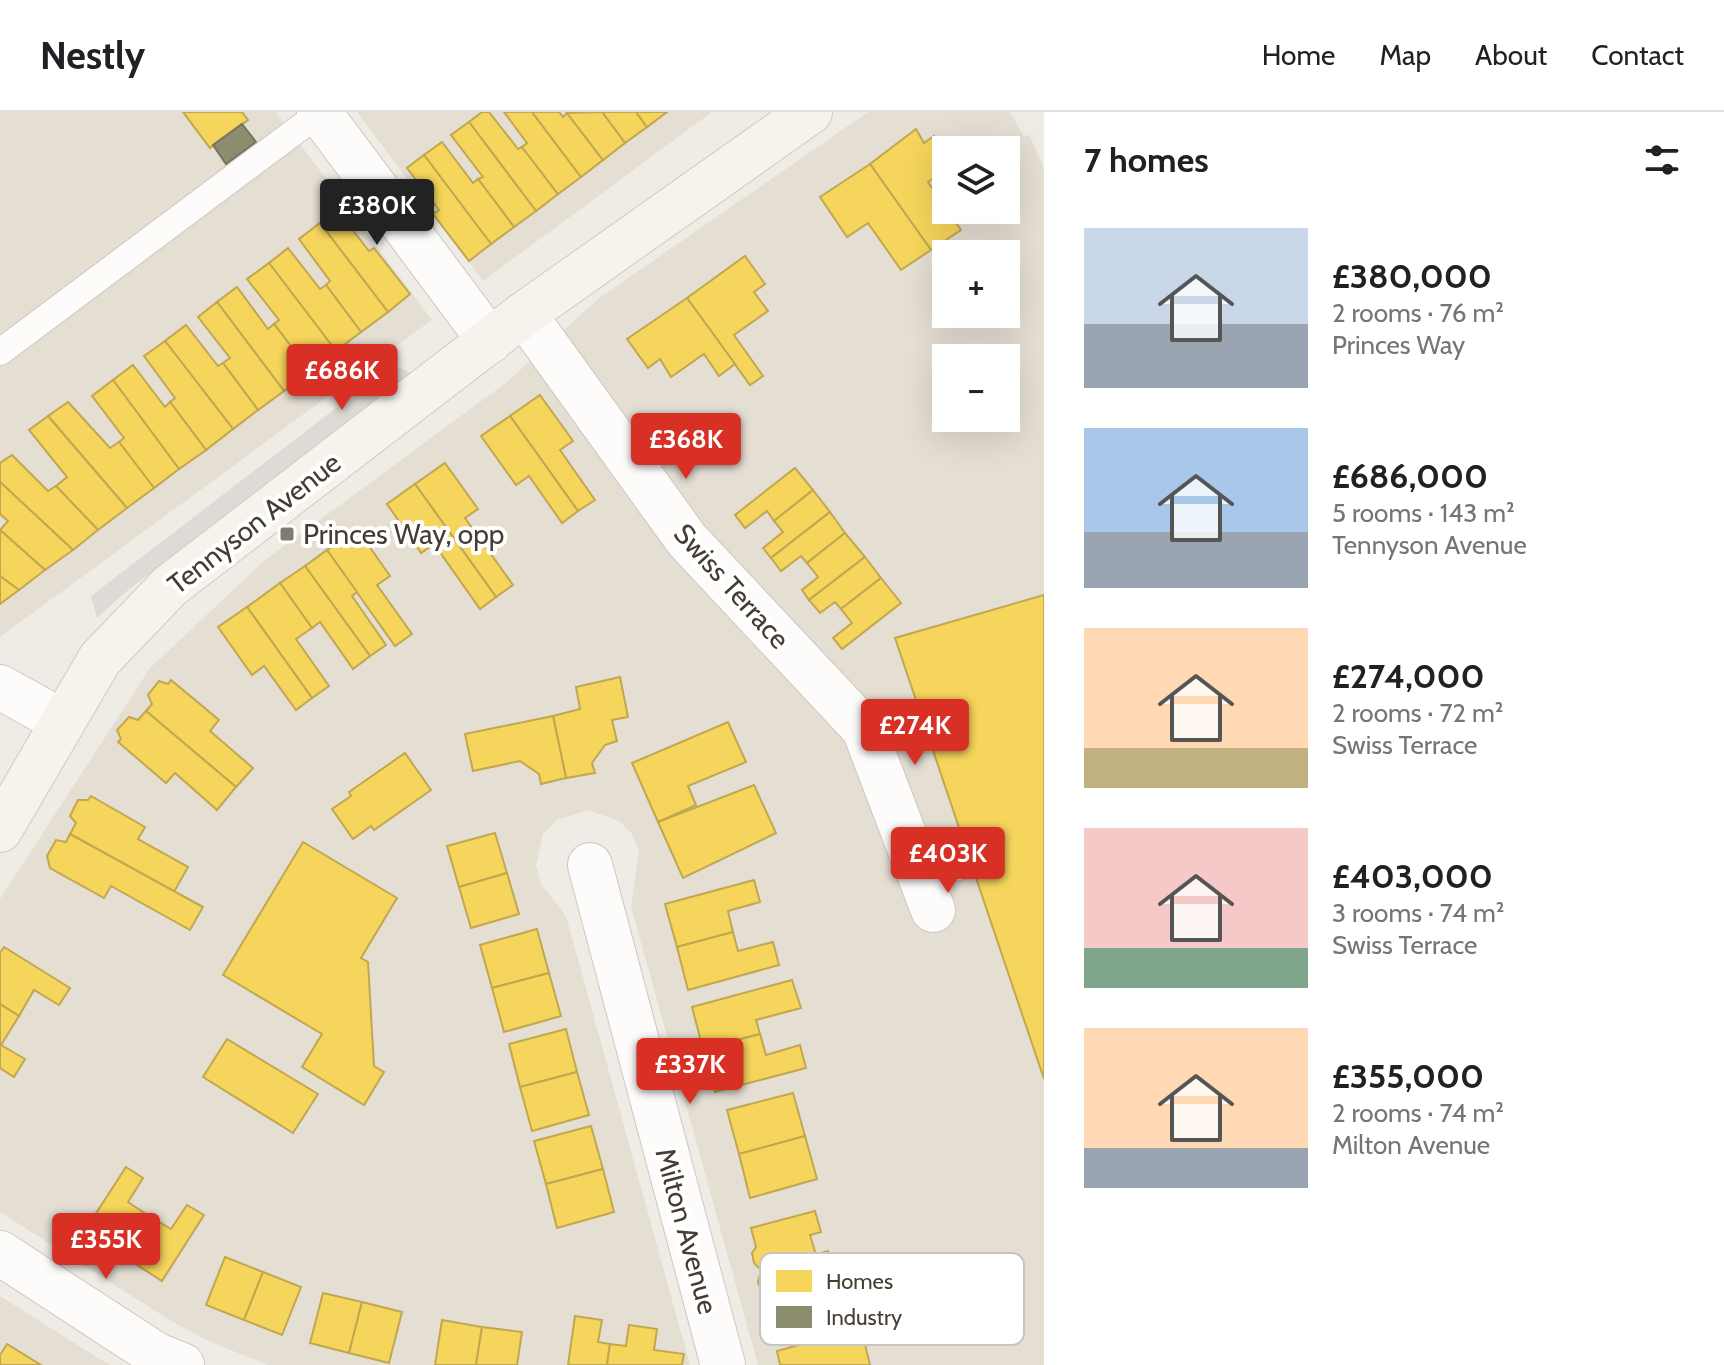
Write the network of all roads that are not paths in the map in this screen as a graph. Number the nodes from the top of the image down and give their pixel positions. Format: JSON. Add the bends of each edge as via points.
{"nodes":[{"id":1,"x":320,"y":112,"type":"edge"},
{"id":2,"x":810,"y":112,"type":"edge"},
{"id":3,"x":524,"y":314,"type":"junction"},
{"id":4,"x":490,"y":341,"type":"junction"},
{"id":5,"x":0,"y":352,"type":"edge"},
{"id":6,"x":0,"y":687,"type":"edge"},
{"id":7,"x":61,"y":721,"type":"junction"},
{"id":8,"x":0,"y":830,"type":"edge"},
{"id":9,"x":962,"y":857,"type":"dead end"},
{"id":10,"x":590,"y":865,"type":"dead end"},
{"id":11,"x":918,"y":868,"type":"junction"},
{"id":12,"x":933,"y":910,"type":"dead end"},
{"id":13,"x":0,"y":1253,"type":"edge"},
{"id":14,"x":182,"y":1365,"type":"edge"},
{"id":15,"x":723,"y":1365,"type":"edge"}],
"edges":[{"from":1,"to":4,"type":"street"},
{"from":1,"to":5,"type":"lane"},
{"from":2,"to":3,"type":"main road","name":"Tennyson Avenue"},
{"from":3,"to":4,"type":"main road","name":"Tennyson Avenue"},
{"from":3,"to":11,"type":"street","name":"Swiss Terrace","via":[[687,540],[864,729]]},
{"from":4,"to":7,"type":"main road","name":"Tennyson Avenue","via":[[170,586],[100,659]]},
{"from":6,"to":7,"type":"street"},
{"from":7,"to":8,"type":"main road","name":"Tennyson Avenue"},
{"from":9,"to":11,"type":"street"},
{"from":10,"to":15,"type":"street","name":"Milton Avenue"},
{"from":11,"to":12,"type":"street","name":"Swiss Terrace"},
{"from":13,"to":14,"type":"street","via":[[155,1354]]}]}
